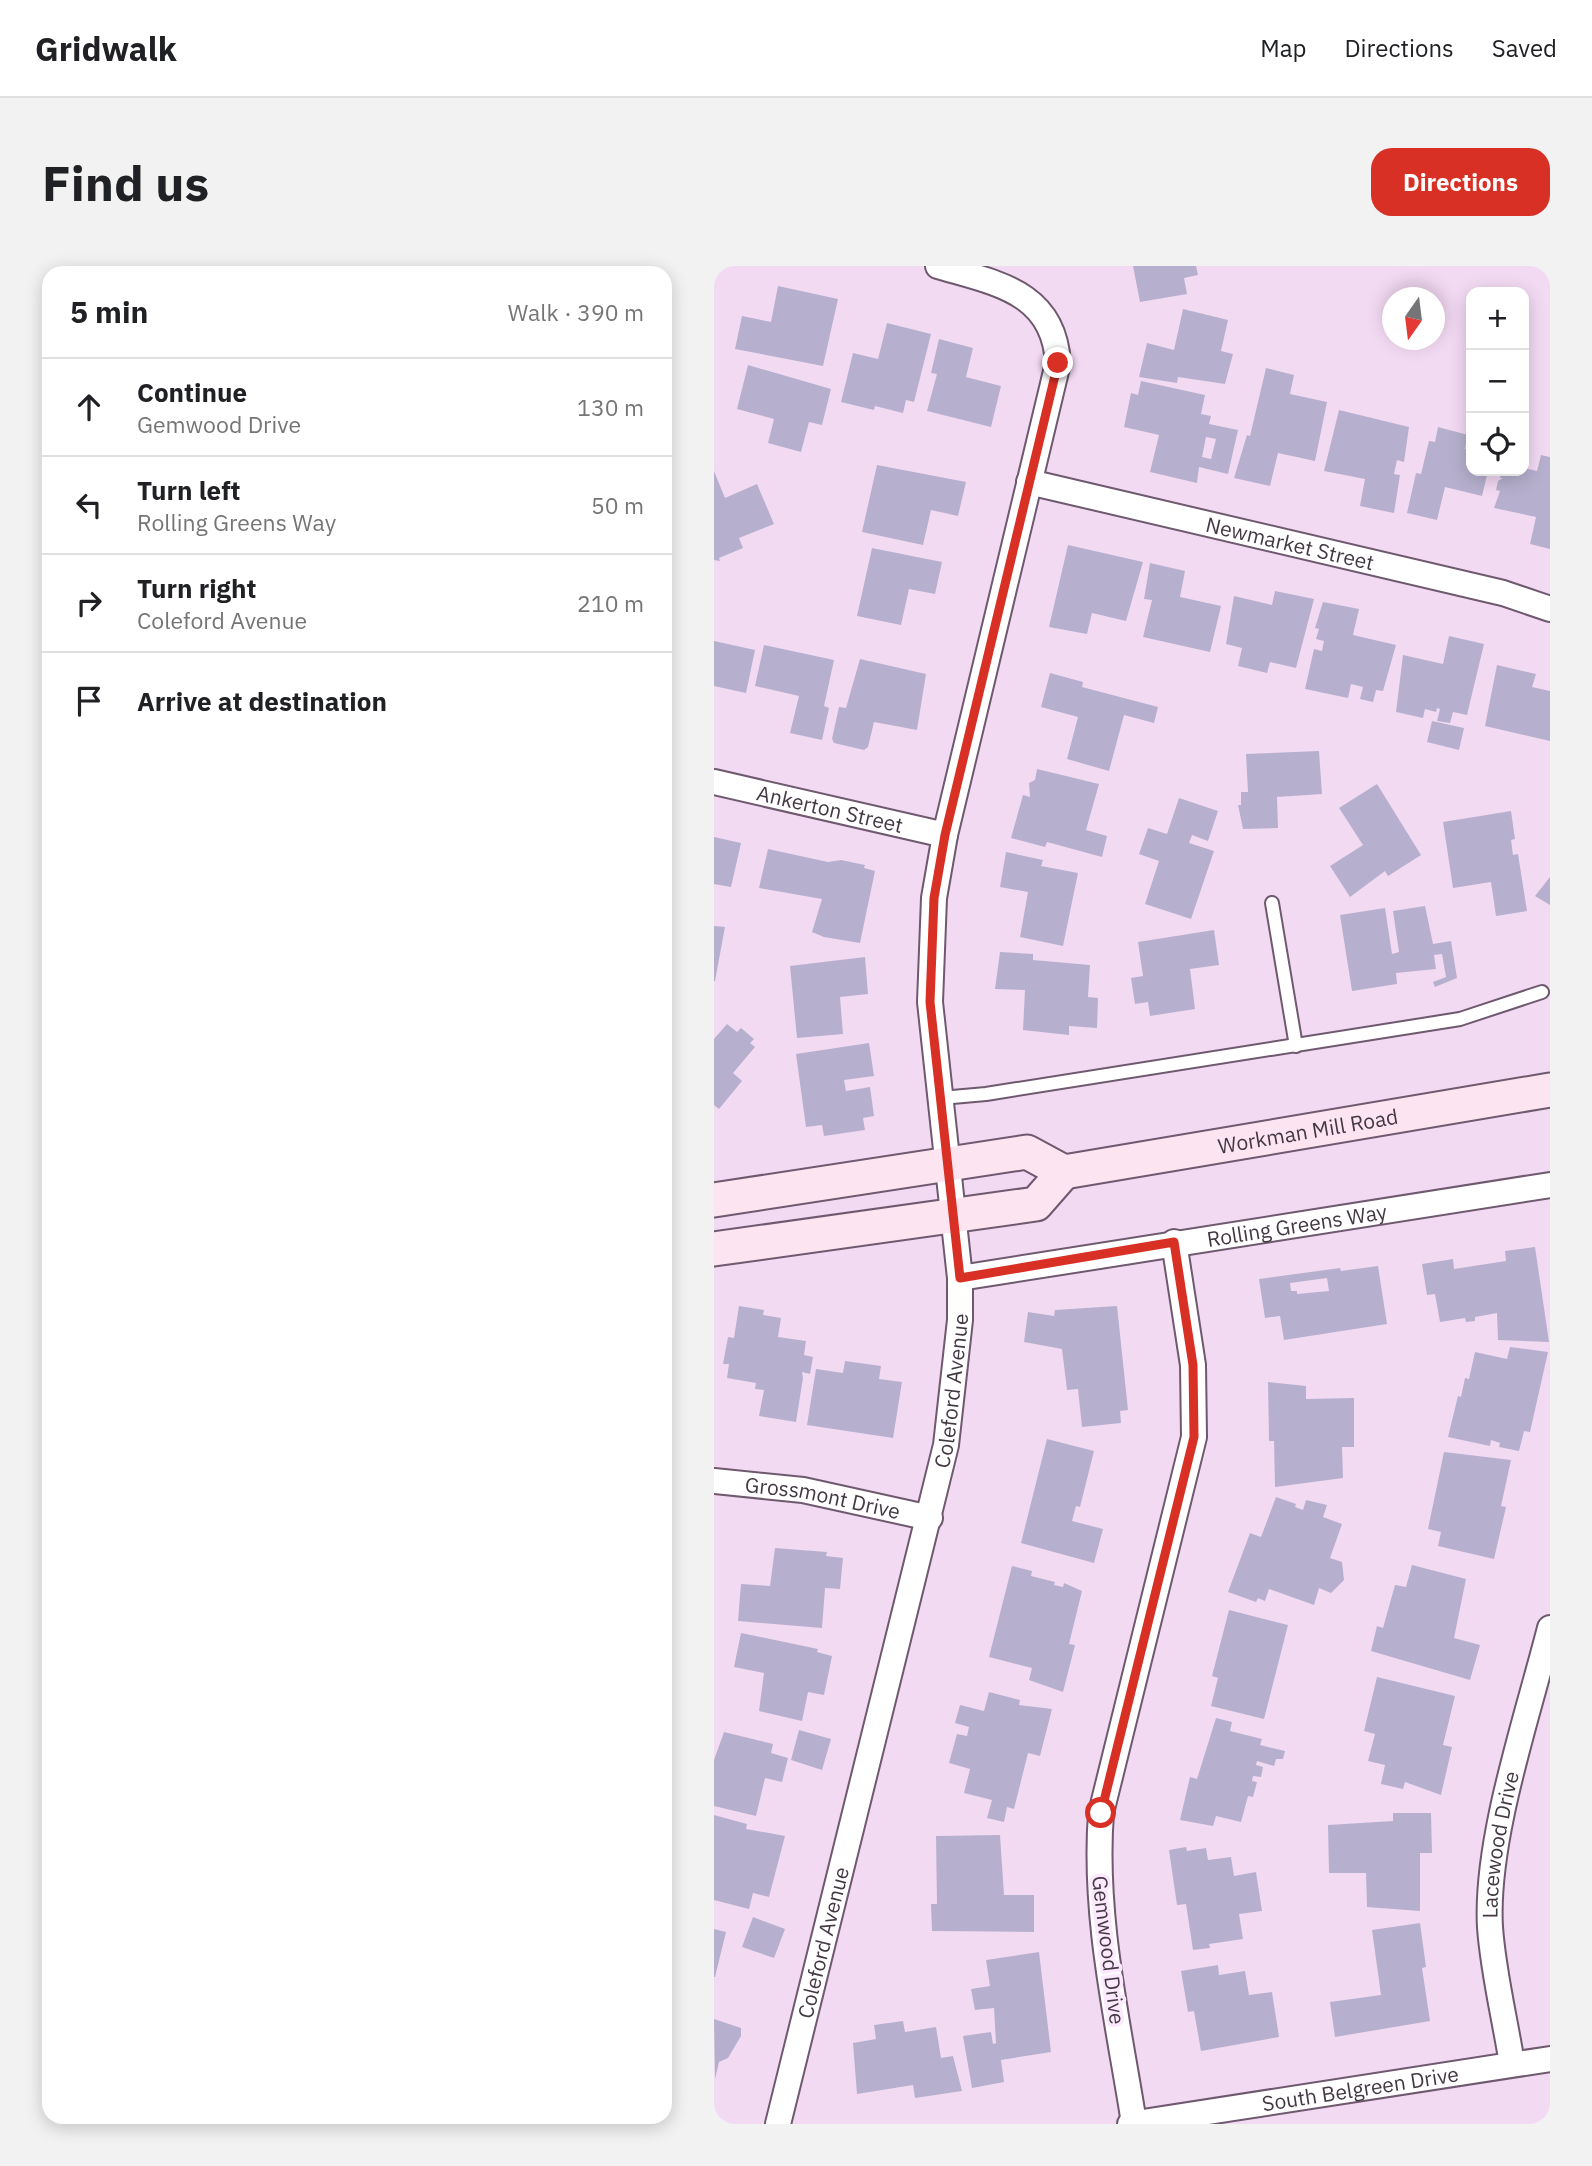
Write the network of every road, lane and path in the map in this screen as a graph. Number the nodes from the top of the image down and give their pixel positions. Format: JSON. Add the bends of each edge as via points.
{"nodes":[{"id":1,"x":938,"y":266,"type":"edge"},
{"id":2,"x":1029,"y":482,"type":"junction"},
{"id":3,"x":1550,"y":609,"type":"edge"},
{"id":4,"x":714,"y":782,"type":"edge"},
{"id":5,"x":945,"y":835,"type":"junction"},
{"id":6,"x":1272,"y":903,"type":"dead end"},
{"id":7,"x":1542,"y":992,"type":"dead end"},
{"id":8,"x":1296,"y":1046,"type":"junction"},
{"id":9,"x":1550,"y":1090,"type":"edge"},
{"id":10,"x":941,"y":1098,"type":"junction"},
{"id":11,"x":948,"y":1164,"type":"junction"},
{"id":12,"x":1064,"y":1172,"type":"junction"},
{"id":13,"x":1550,"y":1185,"type":"edge"},
{"id":14,"x":714,"y":1200,"type":"edge"},
{"id":15,"x":953,"y":1216,"type":"junction"},
{"id":16,"x":1174,"y":1242,"type":"junction"},
{"id":17,"x":714,"y":1249,"type":"edge"},
{"id":18,"x":960,"y":1278,"type":"junction"},
{"id":19,"x":714,"y":1481,"type":"edge"},
{"id":20,"x":930,"y":1518,"type":"junction"},
{"id":21,"x":1550,"y":1628,"type":"edge"},
{"id":22,"x":1550,"y":2059,"type":"edge"},
{"id":23,"x":1513,"y":2064,"type":"junction"},
{"id":24,"x":778,"y":2124,"type":"edge"},
{"id":25,"x":1132,"y":2124,"type":"edge"}],
"edges":[{"from":1,"to":2,"type":"street","name":"Coleford Avenue","via":[[1002,285],[1028,298],[1057,341],[1058,363]]},
{"from":2,"to":3,"type":"street","name":"Newmarket Street","via":[[1503,593]]},
{"from":2,"to":5,"type":"street","name":"Coleford Avenue"},
{"from":4,"to":5,"type":"street","name":"Ankerton Street"},
{"from":5,"to":10,"type":"street","name":"Coleford Avenue","via":[[934,898],[930,1002]]},
{"from":6,"to":8,"type":"lane"},
{"from":7,"to":8,"type":"lane","via":[[1460,1019]]},
{"from":8,"to":10,"type":"lane"},
{"from":9,"to":12,"type":"main road","name":"Workman Mill Road"},
{"from":10,"to":11,"type":"street","name":"Coleford Avenue"},
{"from":11,"to":12,"type":"main road","via":[[1027,1152]]},
{"from":11,"to":14,"type":"main road"},
{"from":11,"to":15,"type":"street","name":"Coleford Avenue"},
{"from":12,"to":15,"type":"main road","via":[[1036,1204]]},
{"from":13,"to":16,"type":"street","name":"Rolling Greens Way"},
{"from":15,"to":17,"type":"main road"},
{"from":15,"to":18,"type":"street","name":"Coleford Avenue"},
{"from":16,"to":18,"type":"street","name":"Rolling Greens Way"},
{"from":16,"to":25,"type":"street","name":"Gemwood Drive","via":[[1193,1365],[1194,1437],[1101,1813],[1098,1847],[1102,1917]]},
{"from":18,"to":20,"type":"street","name":"Coleford Avenue","via":[[954,1384]]},
{"from":19,"to":20,"type":"street","name":"Grossmont Drive","via":[[803,1490]]},
{"from":20,"to":24,"type":"street","name":"Coleford Avenue"},
{"from":21,"to":23,"type":"street","name":"Lacewood Drive","via":[[1505,1806],[1493,1874],[1490,1927]]},
{"from":22,"to":23,"type":"street","name":"South Belgreen Drive"},
{"from":23,"to":25,"type":"street","name":"South Belgreen Drive"}]}
